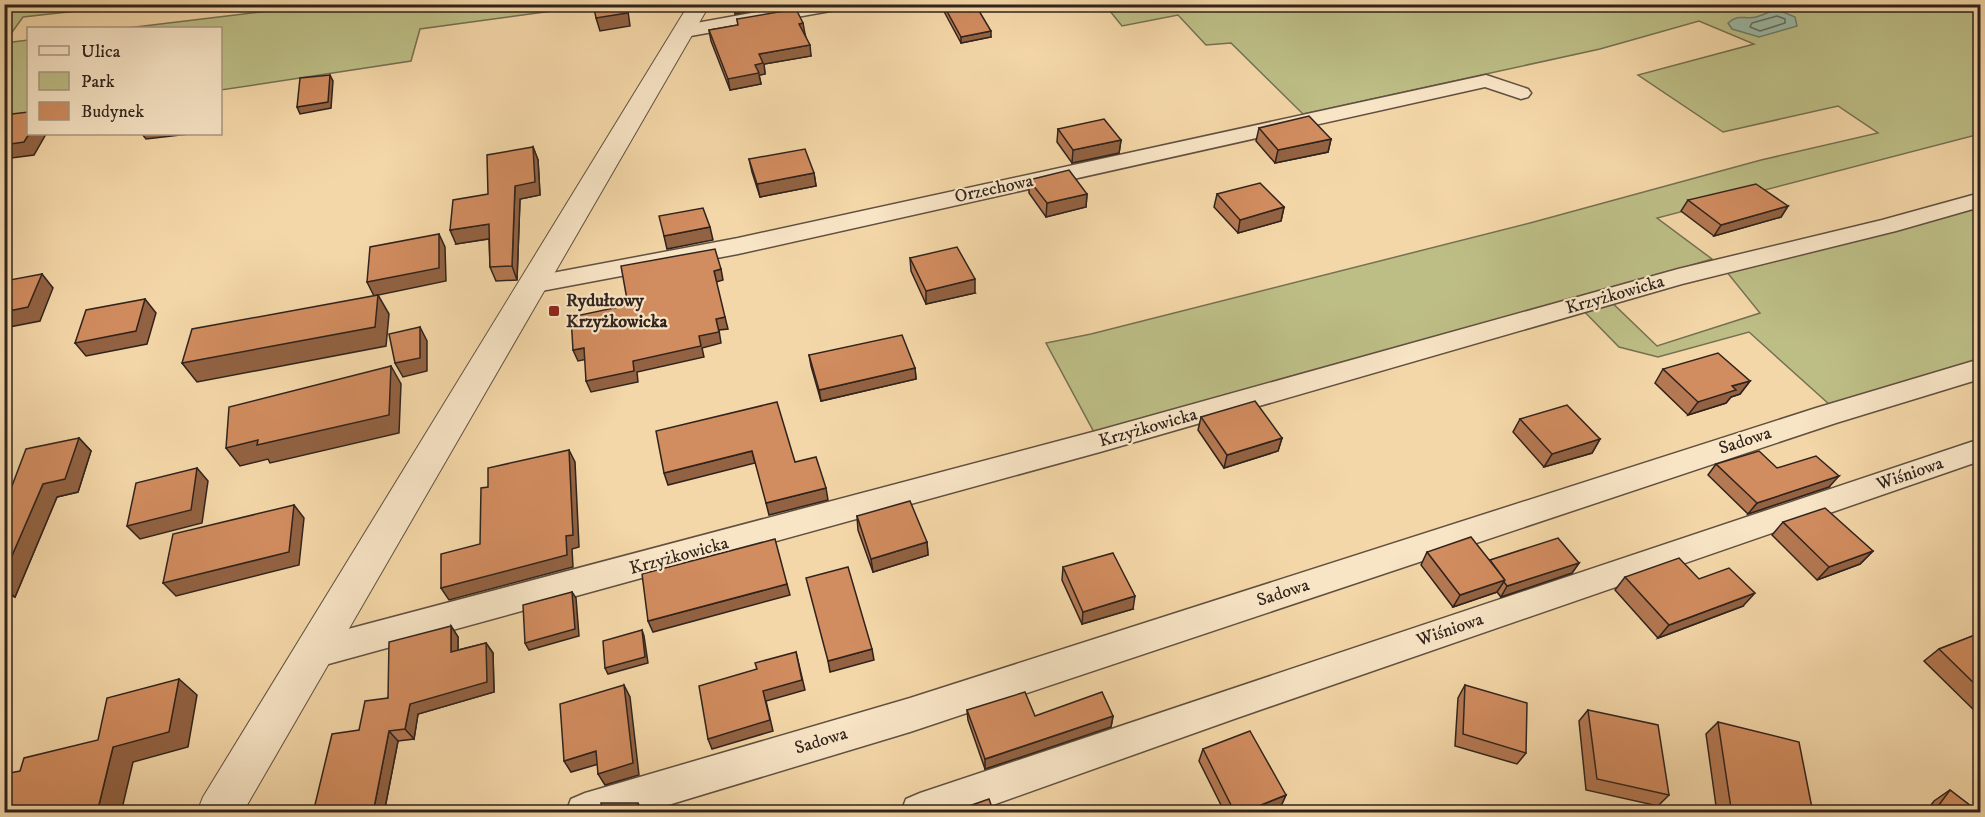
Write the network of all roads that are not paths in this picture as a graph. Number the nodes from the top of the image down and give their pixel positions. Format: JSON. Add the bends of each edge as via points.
{"nodes":[{"id":1,"x":836,"y":4,"type":"edge"},
{"id":2,"x":692,"y":18,"type":"edge"},
{"id":3,"x":1521,"y":93,"type":"dead end"},
{"id":4,"x":1980,"y":200,"type":"edge"},
{"id":5,"x":536,"y":284,"type":"junction"},
{"id":6,"x":1980,"y":369,"type":"edge"},
{"id":7,"x":1980,"y":450,"type":"edge"},
{"id":8,"x":314,"y":653,"type":"junction"},
{"id":9,"x":219,"y":813,"type":"edge"},
{"id":10,"x":585,"y":813,"type":"edge"},
{"id":11,"x":920,"y":813,"type":"edge"}],
"edges":[{"from":1,"to":2,"type":"street"},
{"from":2,"to":5,"type":"street"},
{"from":3,"to":5,"type":"street","name":"Orzechowa","via":[[1486,81],[738,246]]},
{"from":4,"to":8,"type":"street","name":"Krzyżkowicka","via":[[1678,277],[1077,448]]},
{"from":5,"to":8,"type":"street"},
{"from":6,"to":10,"type":"street","name":"Sadowa","via":[[1815,418],[910,715]]},
{"from":7,"to":11,"type":"street","name":"Wiśniowa"},
{"from":8,"to":9,"type":"street"}]}
